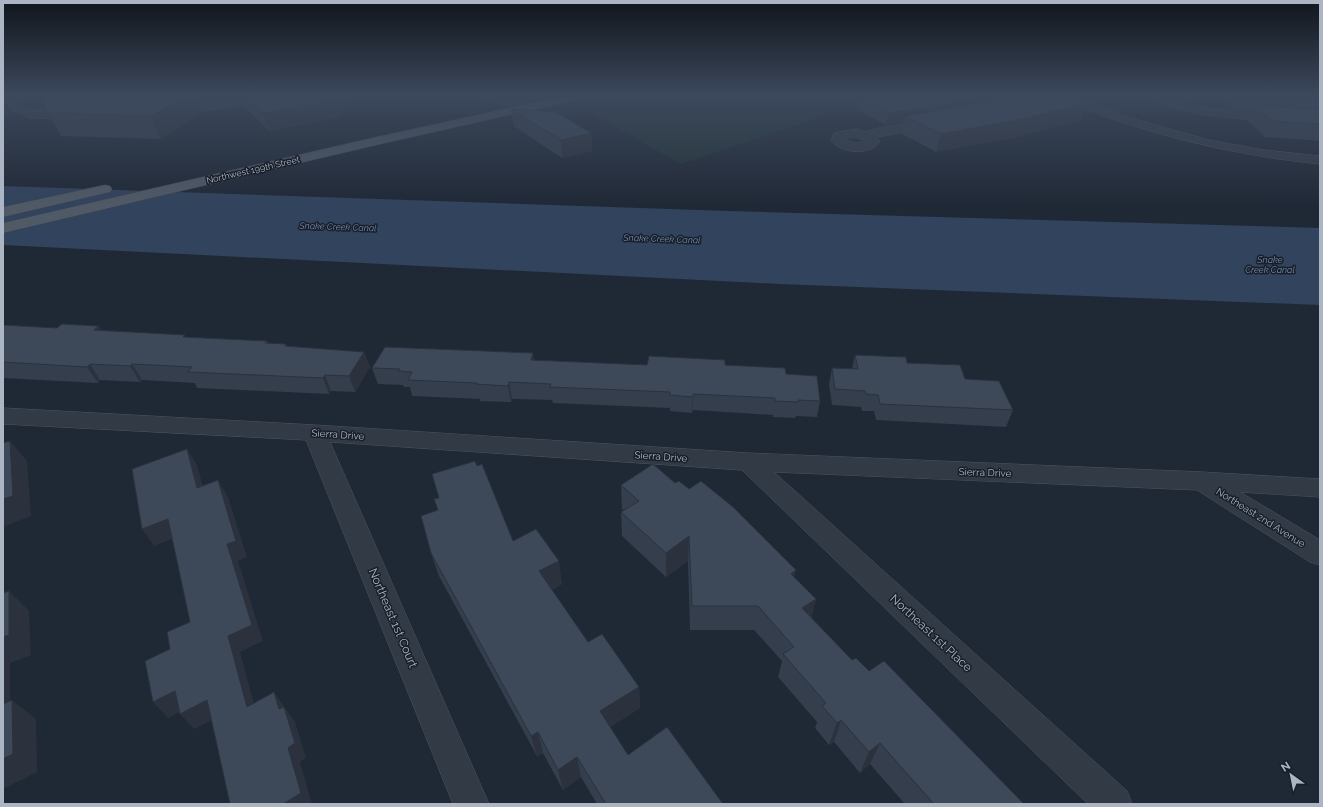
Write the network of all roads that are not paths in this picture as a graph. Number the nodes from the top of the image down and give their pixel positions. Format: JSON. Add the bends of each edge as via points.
{"nodes":[{"id":1,"x":401,"y":133,"type":"edge"},
{"id":2,"x":877,"y":133,"type":"edge"},
{"id":3,"x":1169,"y":133,"type":"edge"},
{"id":4,"x":1195,"y":133,"type":"edge"},
{"id":5,"x":867,"y":136,"type":"dead end"},
{"id":6,"x":1320,"y":152,"type":"edge"},
{"id":7,"x":1320,"y":160,"type":"edge"},
{"id":8,"x":116,"y":186,"type":"dead end"},
{"id":9,"x":3,"y":212,"type":"edge"},
{"id":10,"x":3,"y":228,"type":"edge"},
{"id":11,"x":3,"y":416,"type":"edge"},
{"id":12,"x":314,"y":432,"type":"junction"},
{"id":13,"x":748,"y":462,"type":"junction"},
{"id":14,"x":1202,"y":481,"type":"junction"},
{"id":15,"x":1320,"y":488,"type":"edge"},
{"id":16,"x":1320,"y":554,"type":"edge"},
{"id":17,"x":471,"y":804,"type":"edge"},
{"id":18,"x":1114,"y":804,"type":"edge"}],
"edges":[{"from":1,"to":10,"type":"main road","name":"Northwest 199th Street"},
{"from":2,"to":5,"type":"street"},
{"from":3,"to":7,"type":"street","via":[[1224,146]]},
{"from":4,"to":6,"type":"street","via":[[1270,147]]},
{"from":8,"to":9,"type":"main road"},
{"from":11,"to":12,"type":"street","name":"Sierra Drive"},
{"from":12,"to":13,"type":"street","name":"Sierra Drive"},
{"from":12,"to":17,"type":"street","name":"Northeast 1st Court"},
{"from":13,"to":14,"type":"street","name":"Sierra Drive"},
{"from":13,"to":18,"type":"street","name":"Northeast 1st Place"},
{"from":14,"to":15,"type":"street","name":"Sierra Drive"},
{"from":14,"to":16,"type":"street","name":"Northeast 2nd Avenue"}]}
